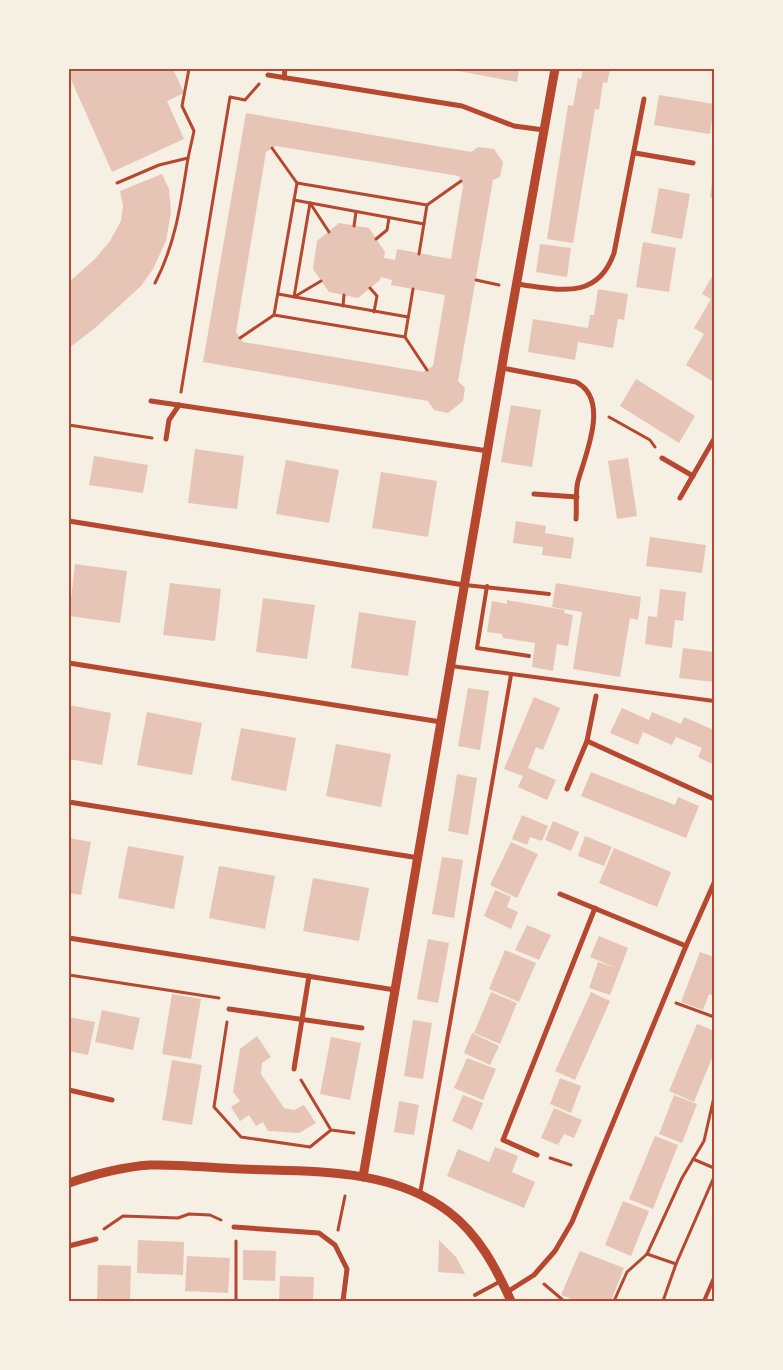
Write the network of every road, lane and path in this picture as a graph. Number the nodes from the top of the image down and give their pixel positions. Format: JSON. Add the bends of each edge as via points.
{"nodes":[{"id":1,"x":189,"y":69,"type":"edge"},
{"id":2,"x":285,"y":69,"type":"edge"},
{"id":3,"x":555,"y":69,"type":"edge"},
{"id":4,"x":268,"y":76,"type":"joint"},
{"id":5,"x":284,"y":78,"type":"junction"},
{"id":6,"x":644,"y":99,"type":"dead end"},
{"id":7,"x":544,"y":130,"type":"junction"},
{"id":8,"x":272,"y":148,"type":"dead end"},
{"id":9,"x":635,"y":153,"type":"junction"},
{"id":10,"x":188,"y":158,"type":"junction"},
{"id":11,"x":693,"y":163,"type":"dead end"},
{"id":12,"x":461,"y":181,"type":"dead end"},
{"id":13,"x":296,"y":183,"type":"junction"},
{"id":14,"x":116,"y":184,"type":"dead end"},
{"id":15,"x":294,"y":200,"type":"junction"},
{"id":16,"x":310,"y":203,"type":"junction"},
{"id":17,"x":427,"y":205,"type":"junction"},
{"id":18,"x":356,"y":212,"type":"junction"},
{"id":19,"x":388,"y":218,"type":"junction"},
{"id":20,"x":424,"y":224,"type":"junction"},
{"id":21,"x":354,"y":226,"type":"dead end"},
{"id":22,"x":329,"y":232,"type":"dead end"},
{"id":23,"x":376,"y":240,"type":"dead end"},
{"id":24,"x":419,"y":254,"type":"dead end"},
{"id":25,"x":476,"y":280,"type":"dead end"},
{"id":26,"x":321,"y":281,"type":"dead end"},
{"id":27,"x":155,"y":283,"type":"dead end"},
{"id":28,"x":516,"y":287,"type":"junction"},
{"id":29,"x":370,"y":288,"type":"dead end"},
{"id":30,"x":413,"y":289,"type":"dead end"},
{"id":31,"x":278,"y":294,"type":"junction"},
{"id":32,"x":344,"y":295,"type":"dead end"},
{"id":33,"x":294,"y":297,"type":"junction"},
{"id":34,"x":343,"y":306,"type":"junction"},
{"id":35,"x":374,"y":312,"type":"junction"},
{"id":36,"x":274,"y":315,"type":"junction"},
{"id":37,"x":408,"y":317,"type":"junction"},
{"id":38,"x":405,"y":337,"type":"junction"},
{"id":39,"x":240,"y":338,"type":"dead end"},
{"id":40,"x":502,"y":368,"type":"junction"},
{"id":41,"x":427,"y":370,"type":"dead end"},
{"id":42,"x":151,"y":401,"type":"dead end"},
{"id":43,"x":179,"y":405,"type":"junction"},
{"id":44,"x":594,"y":410,"type":"junction"},
{"id":45,"x":69,"y":425,"type":"edge"},
{"id":46,"x":137,"y":436,"type":"dead end"},
{"id":47,"x":166,"y":439,"type":"dead end"},
{"id":48,"x":714,"y":439,"type":"edge"},
{"id":49,"x":488,"y":451,"type":"junction"},
{"id":50,"x":662,"y":458,"type":"joint"},
{"id":51,"x":693,"y":476,"type":"junction"},
{"id":52,"x":534,"y":494,"type":"dead end"},
{"id":53,"x":577,"y":497,"type":"junction"},
{"id":54,"x":680,"y":498,"type":"dead end"},
{"id":55,"x":576,"y":519,"type":"dead end"},
{"id":56,"x":69,"y":521,"type":"edge"},
{"id":57,"x":464,"y":585,"type":"junction"},
{"id":58,"x":486,"y":586,"type":"junction"},
{"id":59,"x":549,"y":594,"type":"dead end"},
{"id":60,"x":529,"y":656,"type":"dead end"},
{"id":61,"x":69,"y":663,"type":"edge"},
{"id":62,"x":451,"y":666,"type":"junction"},
{"id":63,"x":511,"y":675,"type":"junction"},
{"id":64,"x":598,"y":686,"type":"junction"},
{"id":65,"x":596,"y":696,"type":"joint"},
{"id":66,"x":714,"y":701,"type":"edge"},
{"id":67,"x":442,"y":722,"type":"junction"},
{"id":68,"x":587,"y":741,"type":"junction"},
{"id":69,"x":567,"y":790,"type":"dead end"},
{"id":70,"x":714,"y":799,"type":"edge"},
{"id":71,"x":69,"y":802,"type":"edge"},
{"id":72,"x":419,"y":858,"type":"junction"},
{"id":73,"x":714,"y":883,"type":"edge"},
{"id":74,"x":560,"y":894,"type":"dead end"},
{"id":75,"x":596,"y":908,"type":"junction"},
{"id":76,"x":69,"y":938,"type":"edge"},
{"id":77,"x":686,"y":946,"type":"junction"},
{"id":78,"x":69,"y":975,"type":"edge"},
{"id":79,"x":309,"y":976,"type":"junction"},
{"id":80,"x":394,"y":990,"type":"junction"},
{"id":81,"x":664,"y":998,"type":"junction"},
{"id":82,"x":229,"y":1009,"type":"junction"},
{"id":83,"x":714,"y":1017,"type":"edge"},
{"id":84,"x":302,"y":1020,"type":"junction"},
{"id":85,"x":362,"y":1028,"type":"dead end"},
{"id":86,"x":294,"y":1069,"type":"joint"},
{"id":87,"x":69,"y":1090,"type":"edge"},
{"id":88,"x":714,"y":1097,"type":"edge"},
{"id":89,"x":112,"y":1100,"type":"dead end"},
{"id":90,"x":331,"y":1130,"type":"junction"},
{"id":91,"x":370,"y":1135,"type":"junction"},
{"id":92,"x":537,"y":1155,"type":"joint"},
{"id":93,"x":693,"y":1159,"type":"junction"},
{"id":94,"x":571,"y":1165,"type":"dead end"},
{"id":95,"x":714,"y":1168,"type":"edge"},
{"id":96,"x":363,"y":1177,"type":"junction"},
{"id":97,"x":714,"y":1177,"type":"edge"},
{"id":98,"x":69,"y":1183,"type":"edge"},
{"id":99,"x":420,"y":1194,"type":"junction"},
{"id":100,"x":345,"y":1196,"type":"dead end"},
{"id":101,"x":234,"y":1227,"type":"junction"},
{"id":102,"x":96,"y":1240,"type":"joint"},
{"id":103,"x":335,"y":1245,"type":"junction"},
{"id":104,"x":69,"y":1246,"type":"edge"},
{"id":105,"x":647,"y":1254,"type":"junction"},
{"id":106,"x":676,"y":1264,"type":"junction"},
{"id":107,"x":534,"y":1275,"type":"junction"},
{"id":108,"x":714,"y":1278,"type":"edge"},
{"id":109,"x":501,"y":1281,"type":"junction"},
{"id":110,"x":474,"y":1295,"type":"dead end"},
{"id":111,"x":509,"y":1297,"type":"edge"},
{"id":112,"x":236,"y":1301,"type":"edge"},
{"id":113,"x":343,"y":1301,"type":"edge"},
{"id":114,"x":564,"y":1301,"type":"edge"},
{"id":115,"x":614,"y":1301,"type":"edge"},
{"id":116,"x":663,"y":1301,"type":"edge"},
{"id":117,"x":704,"y":1301,"type":"edge"}],
"edges":[{"from":1,"to":10,"type":"path","via":[[182,106],[194,131]]},
{"from":2,"to":5,"type":"street"},
{"from":3,"to":7,"type":"street"},
{"from":4,"to":5,"type":"street"},
{"from":4,"to":43,"type":"path","via":[[246,100],[230,97]]},
{"from":5,"to":7,"type":"street","via":[[462,106],[514,126]]},
{"from":6,"to":9,"type":"street"},
{"from":7,"to":28,"type":"street"},
{"from":8,"to":13,"type":"path"},
{"from":9,"to":11,"type":"street"},
{"from":9,"to":28,"type":"street","via":[[609,268],[586,286],[573,291]]},
{"from":10,"to":14,"type":"path","via":[[159,165]]},
{"from":10,"to":27,"type":"path","via":[[174,237]]},
{"from":12,"to":17,"type":"path"},
{"from":13,"to":15,"type":"path"},
{"from":13,"to":17,"type":"path"},
{"from":15,"to":16,"type":"path"},
{"from":15,"to":31,"type":"path"},
{"from":16,"to":18,"type":"path"},
{"from":16,"to":22,"type":"path"},
{"from":16,"to":33,"type":"path"},
{"from":17,"to":20,"type":"path"},
{"from":18,"to":19,"type":"path"},
{"from":18,"to":21,"type":"path"},
{"from":19,"to":20,"type":"path"},
{"from":19,"to":23,"type":"path","via":[[387,230]]},
{"from":20,"to":24,"type":"path"},
{"from":25,"to":28,"type":"path"},
{"from":26,"to":33,"type":"path"},
{"from":28,"to":40,"type":"street"},
{"from":29,"to":35,"type":"path","via":[[377,296]]},
{"from":30,"to":37,"type":"path"},
{"from":31,"to":33,"type":"path"},
{"from":31,"to":36,"type":"path"},
{"from":32,"to":34,"type":"path"},
{"from":33,"to":34,"type":"path"},
{"from":34,"to":35,"type":"path"},
{"from":35,"to":37,"type":"path"},
{"from":36,"to":38,"type":"path"},
{"from":36,"to":39,"type":"path"},
{"from":37,"to":38,"type":"path"},
{"from":38,"to":41,"type":"path"},
{"from":40,"to":44,"type":"street","via":[[576,382],[590,394]]},
{"from":40,"to":49,"type":"street"},
{"from":42,"to":43,"type":"street"},
{"from":43,"to":47,"type":"street","via":[[169,420]]},
{"from":43,"to":49,"type":"street"},
{"from":44,"to":50,"type":"path","via":[[650,440]]},
{"from":44,"to":53,"type":"street"},
{"from":45,"to":46,"type":"path"},
{"from":48,"to":51,"type":"street"},
{"from":49,"to":57,"type":"street"},
{"from":50,"to":51,"type":"street"},
{"from":51,"to":54,"type":"street"},
{"from":52,"to":53,"type":"street"},
{"from":53,"to":55,"type":"street"},
{"from":56,"to":57,"type":"street"},
{"from":57,"to":58,"type":"lane"},
{"from":57,"to":62,"type":"street"},
{"from":58,"to":59,"type":"lane"},
{"from":58,"to":60,"type":"lane","via":[[476,648]]},
{"from":61,"to":67,"type":"street"},
{"from":62,"to":63,"type":"lane"},
{"from":62,"to":67,"type":"street"},
{"from":63,"to":64,"type":"lane"},
{"from":63,"to":99,"type":"lane"},
{"from":64,"to":65,"type":"lane"},
{"from":64,"to":66,"type":"lane"},
{"from":65,"to":68,"type":"street"},
{"from":67,"to":72,"type":"street"},
{"from":68,"to":69,"type":"street"},
{"from":68,"to":70,"type":"street"},
{"from":71,"to":72,"type":"street"},
{"from":72,"to":80,"type":"street"},
{"from":73,"to":77,"type":"street"},
{"from":74,"to":75,"type":"street"},
{"from":75,"to":77,"type":"street"},
{"from":75,"to":92,"type":"street","via":[[503,1140]]},
{"from":76,"to":79,"type":"street"},
{"from":77,"to":81,"type":"street"},
{"from":78,"to":82,"type":"path","via":[[230,1000]]},
{"from":79,"to":80,"type":"street"},
{"from":79,"to":84,"type":"street"},
{"from":80,"to":91,"type":"street"},
{"from":81,"to":83,"type":"path"},
{"from":81,"to":107,"type":"street","via":[[572,1222],[555,1251]]},
{"from":82,"to":84,"type":"street"},
{"from":82,"to":90,"type":"path","via":[[214,1107],[241,1137],[310,1147]]},
{"from":84,"to":85,"type":"street"},
{"from":84,"to":86,"type":"street"},
{"from":86,"to":90,"type":"path"},
{"from":87,"to":89,"type":"street"},
{"from":88,"to":93,"type":"path","via":[[704,1141]]},
{"from":90,"to":91,"type":"path"},
{"from":91,"to":96,"type":"street"},
{"from":92,"to":94,"type":"path"},
{"from":93,"to":95,"type":"path"},
{"from":93,"to":105,"type":"path"},
{"from":96,"to":98,"type":"street","via":[[151,1165],[115,1170]]},
{"from":96,"to":99,"type":"street","via":[[390,1182]]},
{"from":97,"to":106,"type":"path"},
{"from":99,"to":109,"type":"street","via":[[472,1233]]},
{"from":100,"to":103,"type":"path"},
{"from":101,"to":102,"type":"path","via":[[210,1214],[189,1214],[178,1218],[122,1216],[107,1226]]},
{"from":101,"to":103,"type":"street","via":[[319,1233]]},
{"from":101,"to":112,"type":"path"},
{"from":102,"to":104,"type":"street"},
{"from":103,"to":113,"type":"street","via":[[347,1269]]},
{"from":105,"to":106,"type":"path"},
{"from":105,"to":115,"type":"path","via":[[627,1272]]},
{"from":106,"to":116,"type":"path"},
{"from":107,"to":111,"type":"street"},
{"from":107,"to":114,"type":"path"},
{"from":108,"to":117,"type":"lane"},
{"from":109,"to":110,"type":"lane"},
{"from":109,"to":111,"type":"street"}]}
